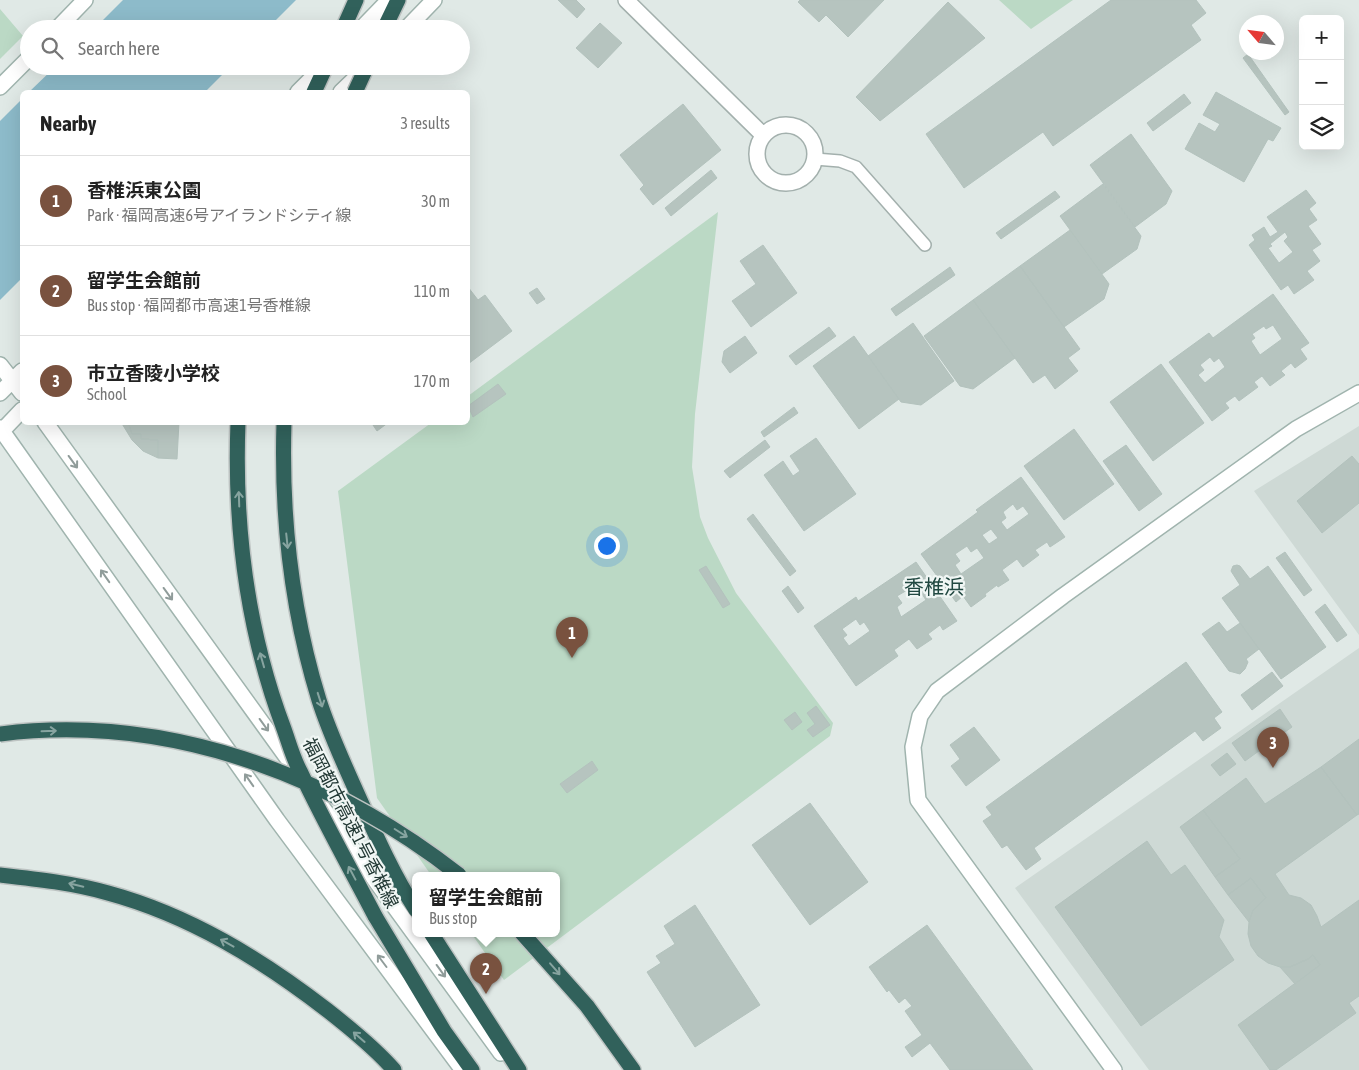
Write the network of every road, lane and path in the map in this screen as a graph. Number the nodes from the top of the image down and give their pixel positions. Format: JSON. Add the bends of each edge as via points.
{"nodes":[{"id":1,"x":85,"y":0,"type":"edge"},
{"id":2,"x":356,"y":0,"type":"edge"},
{"id":3,"x":389,"y":0,"type":"edge"},
{"id":4,"x":398,"y":0,"type":"edge"},
{"id":5,"x":434,"y":0,"type":"edge"},
{"id":6,"x":626,"y":0,"type":"edge"},
{"id":7,"x":66,"y":20,"type":"edge"},
{"id":8,"x":347,"y":20,"type":"edge"},
{"id":9,"x":370,"y":20,"type":"edge"},
{"id":10,"x":388,"y":20,"type":"edge"},
{"id":11,"x":415,"y":20,"type":"edge"},
{"id":12,"x":20,"y":67,"type":"edge"},
{"id":13,"x":316,"y":75,"type":"edge"},
{"id":14,"x":321,"y":75,"type":"edge"},
{"id":15,"x":358,"y":75,"type":"edge"},
{"id":16,"x":363,"y":75,"type":"edge"},
{"id":17,"x":0,"y":87,"type":"edge"},
{"id":18,"x":300,"y":90,"type":"edge"},
{"id":19,"x":315,"y":90,"type":"edge"},
{"id":20,"x":343,"y":90,"type":"edge"},
{"id":21,"x":356,"y":90,"type":"edge"},
{"id":22,"x":763,"y":135,"type":"junction"},
{"id":23,"x":816,"y":158,"type":"junction"},
{"id":24,"x":925,"y":245,"type":"dead end"},
{"id":25,"x":0,"y":365,"type":"edge"},
{"id":26,"x":19,"y":382,"type":"edge"},
{"id":27,"x":0,"y":393,"type":"edge"},
{"id":28,"x":1359,"y":393,"type":"edge"},
{"id":29,"x":20,"y":412,"type":"edge"},
{"id":30,"x":47,"y":425,"type":"edge"},
{"id":31,"x":238,"y":425,"type":"edge"},
{"id":32,"x":284,"y":425,"type":"edge"},
{"id":33,"x":1,"y":431,"type":"edge"},
{"id":34,"x":0,"y":734,"type":"edge"},
{"id":35,"x":455,"y":872,"type":"edge"},
{"id":36,"x":0,"y":874,"type":"edge"},
{"id":37,"x":412,"y":902,"type":"edge"},
{"id":38,"x":412,"y":930,"type":"edge"},
{"id":39,"x":417,"y":937,"type":"edge"},
{"id":40,"x":434,"y":937,"type":"edge"},
{"id":41,"x":526,"y":937,"type":"edge"},
{"id":42,"x":394,"y":1070,"type":"edge"},
{"id":43,"x":463,"y":1070,"type":"edge"},
{"id":44,"x":472,"y":1070,"type":"edge"},
{"id":45,"x":513,"y":1070,"type":"edge"},
{"id":46,"x":519,"y":1070,"type":"edge"},
{"id":47,"x":633,"y":1070,"type":"edge"},
{"id":48,"x":1114,"y":1070,"type":"edge"}],
"edges":[{"from":1,"to":7,"type":"street"},
{"from":2,"to":8,"type":"highway"},
{"from":3,"to":9,"type":"street"},
{"from":4,"to":10,"type":"highway"},
{"from":5,"to":11,"type":"street"},
{"from":6,"to":22,"type":"street"},
{"from":12,"to":17,"type":"street"},
{"from":13,"to":18,"type":"street"},
{"from":14,"to":19,"type":"highway"},
{"from":15,"to":20,"type":"street"},
{"from":16,"to":21,"type":"highway","bridge":true},
{"from":22,"to":23,"type":"street","via":[[773,127],[786,124],[798,127],[808,134],[815,146]]},
{"from":22,"to":23,"type":"street","via":[[756,152],[760,169],[774,181],[792,183],[807,175]]},
{"from":23,"to":24,"type":"lane","via":[[856,166]]},
{"from":25,"to":26,"type":"street"},
{"from":26,"to":27,"type":"street"},
{"from":28,"to":48,"type":"street","via":[[1296,429],[1063,596],[937,691],[920,716],[913,747],[918,800]]},
{"from":29,"to":33,"type":"street"},
{"from":30,"to":38,"type":"street","one_way":true},
{"from":44,"to":31,"type":"highway","name":"福岡都市高速1号香椎線","one_way":true,"bridge":true,"via":[[444,1031],[371,907],[299,770],[258,646],[246,588]]},
{"from":32,"to":37,"type":"highway","name":"福岡都市高速1号香椎線","one_way":true,"bridge":true,"via":[[285,518],[292,587],[303,640],[339,754],[376,835]]},
{"from":43,"to":33,"type":"street","one_way":true,"via":[[278,820]]},
{"from":34,"to":35,"type":"highway","one_way":true,"bridge":true,"via":[[80,730],[132,734],[222,751],[274,768],[334,795],[425,848]]},
{"from":42,"to":36,"type":"highway","one_way":true,"via":[[341,1021],[296,986],[259,961],[185,921],[107,892]]},
{"from":39,"to":45,"type":"street","one_way":true},
{"from":40,"to":46,"type":"highway"},
{"from":41,"to":47,"type":"highway","one_way":true,"via":[[587,1006]]}]}
